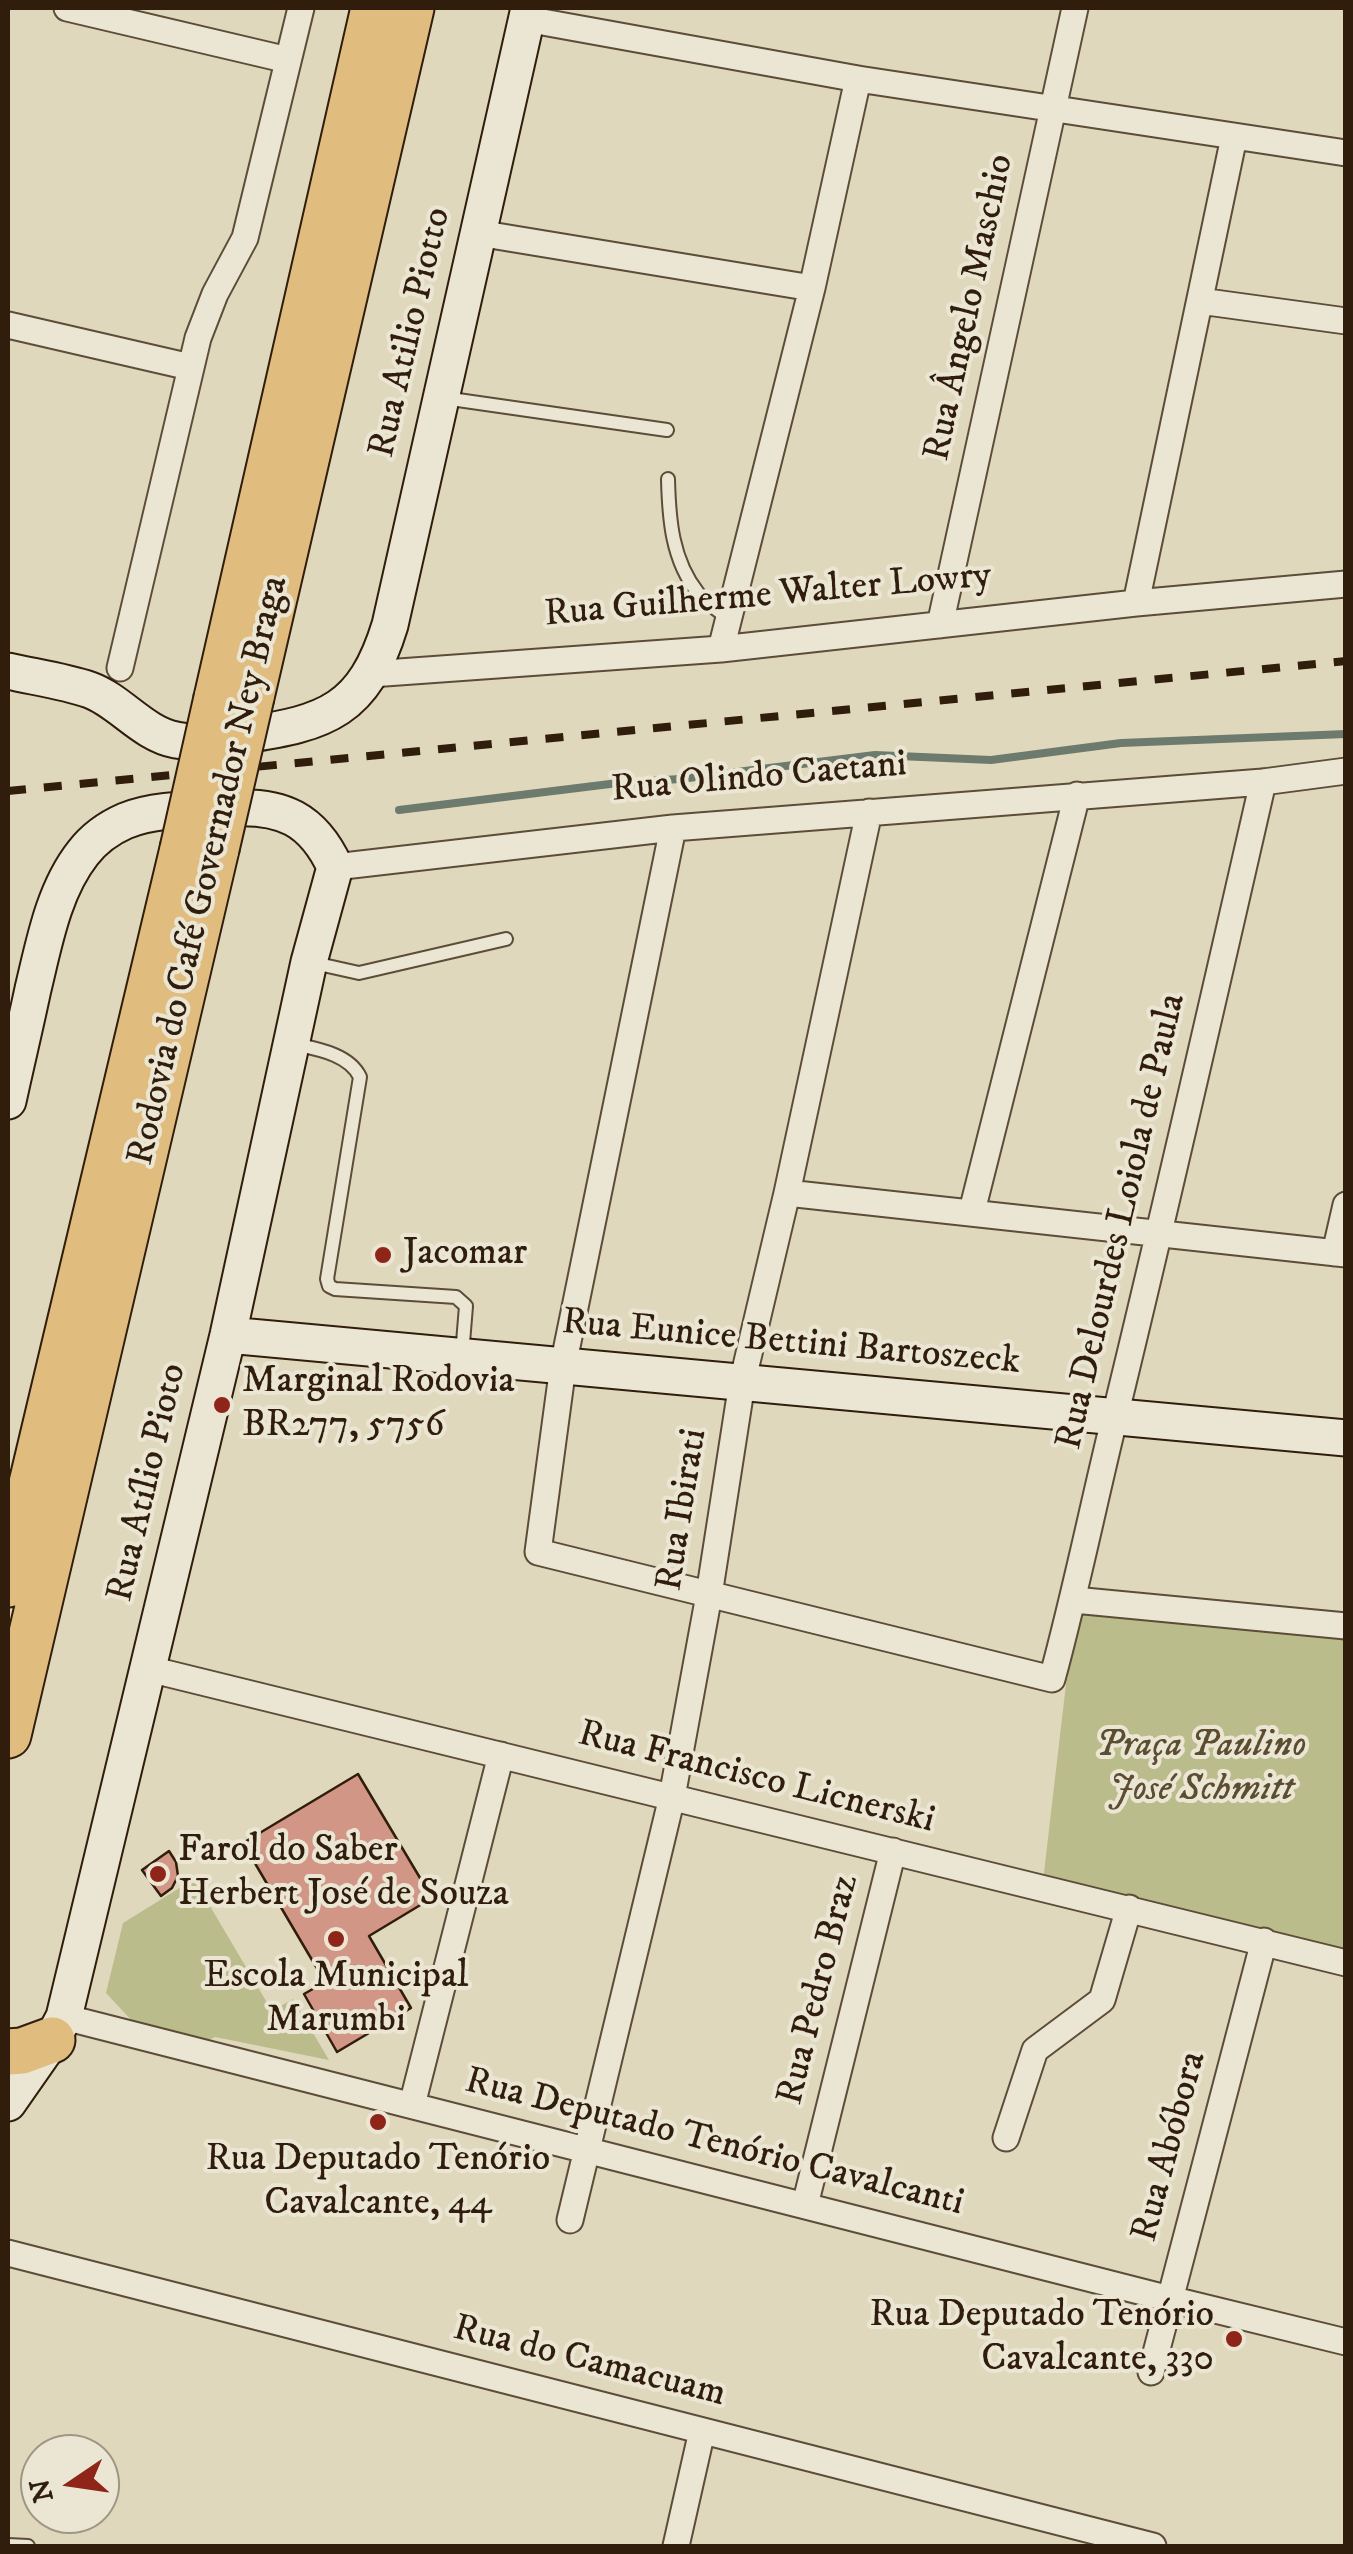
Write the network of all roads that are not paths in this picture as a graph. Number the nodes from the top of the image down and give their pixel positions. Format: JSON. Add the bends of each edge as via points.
{"nodes":[{"id":1,"x":67,"y":8,"type":"edge"},
{"id":2,"x":301,"y":8,"type":"edge"},
{"id":3,"x":374,"y":8,"type":"edge"},
{"id":4,"x":411,"y":8,"type":"edge"},
{"id":5,"x":1076,"y":8,"type":"edge"},
{"id":6,"x":528,"y":13,"type":"edge"},
{"id":7,"x":288,"y":60,"type":"junction"},
{"id":8,"x":858,"y":79,"type":"junction"},
{"id":9,"x":1053,"y":108,"type":"junction"},
{"id":10,"x":1234,"y":137,"type":"junction"},
{"id":11,"x":1346,"y":152,"type":"edge"},
{"id":12,"x":478,"y":233,"type":"junction"},
{"id":13,"x":812,"y":288,"type":"junction"},
{"id":14,"x":1200,"y":301,"type":"junction"},
{"id":15,"x":1346,"y":321,"type":"edge"},
{"id":16,"x":8,"y":325,"type":"edge"},
{"id":17,"x":190,"y":367,"type":"junction"},
{"id":18,"x":442,"y":397,"type":"junction"},
{"id":19,"x":666,"y":430,"type":"dead end"},
{"id":20,"x":668,"y":479,"type":"dead end"},
{"id":21,"x":1346,"y":584,"type":"edge"},
{"id":22,"x":1136,"y":603,"type":"junction"},
{"id":23,"x":729,"y":619,"type":"junction"},
{"id":24,"x":940,"y":625,"type":"junction"},
{"id":25,"x":722,"y":649,"type":"junction"},
{"id":26,"x":120,"y":668,"type":"dead end"},
{"id":27,"x":8,"y":671,"type":"edge"},
{"id":28,"x":371,"y":674,"type":"junction"},
{"id":29,"x":229,"y":711,"type":"junction"},
{"id":30,"x":1346,"y":771,"type":"edge"},
{"id":31,"x":1263,"y":782,"type":"junction"},
{"id":32,"x":1077,"y":795,"type":"junction"},
{"id":33,"x":869,"y":812,"type":"junction"},
{"id":34,"x":673,"y":828,"type":"junction"},
{"id":35,"x":201,"y":836,"type":"junction"},
{"id":36,"x":335,"y":867,"type":"junction"},
{"id":37,"x":506,"y":939,"type":"dead end"},
{"id":38,"x":309,"y":962,"type":"junction"},
{"id":39,"x":292,"y":1043,"type":"junction"},
{"id":40,"x":8,"y":1102,"type":"edge"},
{"id":41,"x":787,"y":1193,"type":"junction"},
{"id":42,"x":1346,"y":1205,"type":"edge"},
{"id":43,"x":972,"y":1212,"type":"junction"},
{"id":44,"x":1160,"y":1235,"type":"junction"},
{"id":45,"x":1340,"y":1254,"type":"edge"},
{"id":46,"x":228,"y":1336,"type":"junction"},
{"id":47,"x":462,"y":1357,"type":"junction"},
{"id":48,"x":563,"y":1366,"type":"junction"},
{"id":49,"x":742,"y":1383,"type":"junction"},
{"id":50,"x":1115,"y":1417,"type":"junction"},
{"id":51,"x":1346,"y":1438,"type":"edge"},
{"id":52,"x":8,"y":1584,"type":"edge"},
{"id":53,"x":709,"y":1595,"type":"junction"},
{"id":54,"x":1074,"y":1600,"type":"junction"},
{"id":55,"x":1346,"y":1626,"type":"edge"},
{"id":56,"x":149,"y":1669,"type":"junction"},
{"id":57,"x":8,"y":1735,"type":"edge"},
{"id":58,"x":501,"y":1756,"type":"junction"},
{"id":59,"x":672,"y":1797,"type":"junction"},
{"id":60,"x":893,"y":1851,"type":"junction"},
{"id":61,"x":1129,"y":1908,"type":"junction"},
{"id":62,"x":1264,"y":1941,"type":"junction"},
{"id":63,"x":1346,"y":1963,"type":"edge"},
{"id":64,"x":58,"y":2029,"type":"junction"},
{"id":65,"x":8,"y":2052,"type":"edge"},
{"id":66,"x":8,"y":2103,"type":"edge"},
{"id":67,"x":412,"y":2105,"type":"junction"},
{"id":68,"x":1006,"y":2138,"type":"dead end"},
{"id":69,"x":586,"y":2150,"type":"junction"},
{"id":70,"x":804,"y":2205,"type":"junction"},
{"id":71,"x":570,"y":2220,"type":"dead end"},
{"id":72,"x":8,"y":2252,"type":"edge"},
{"id":73,"x":1170,"y":2299,"type":"junction"},
{"id":74,"x":1346,"y":2342,"type":"edge"},
{"id":75,"x":1151,"y":2372,"type":"dead end"},
{"id":76,"x":702,"y":2431,"type":"junction"},
{"id":77,"x":1107,"y":2541,"type":"edge"},
{"id":78,"x":8,"y":2545,"type":"edge"},
{"id":79,"x":28,"y":2546,"type":"edge"},
{"id":80,"x":676,"y":2546,"type":"edge"},
{"id":81,"x":1152,"y":2546,"type":"edge"}],
"edges":[{"from":1,"to":7,"type":"street"},
{"from":2,"to":7,"type":"street"},
{"from":3,"to":29,"type":"highway","name":"Rodovia do Café Governador Ney Braga"},
{"from":4,"to":29,"type":"highway","name":"Rodovia do Café Governador Ney Braga"},
{"from":5,"to":9,"type":"street","name":"Rua Ângelo Maschio"},
{"from":6,"to":8,"type":"street"},
{"from":6,"to":12,"type":"street","name":"Rua Atilio Piotto"},
{"from":7,"to":17,"type":"street","via":[[245,238],[207,312]]},
{"from":8,"to":9,"type":"street"},
{"from":8,"to":13,"type":"street"},
{"from":9,"to":10,"type":"street"},
{"from":9,"to":24,"type":"street","name":"Rua Ângelo Maschio"},
{"from":10,"to":11,"type":"street"},
{"from":10,"to":14,"type":"street"},
{"from":12,"to":13,"type":"street"},
{"from":12,"to":18,"type":"street","name":"Rua Atilio Piotto"},
{"from":13,"to":23,"type":"street"},
{"from":14,"to":15,"type":"street"},
{"from":14,"to":22,"type":"street"},
{"from":16,"to":17,"type":"street"},
{"from":17,"to":26,"type":"street"},
{"from":18,"to":19,"type":"lane"},
{"from":18,"to":28,"type":"street","name":"Rua Atilio Piotto","via":[[390,624]]},
{"from":20,"to":23,"type":"lane","via":[[670,525],[683,569],[700,596]]},
{"from":21,"to":22,"type":"street","name":"Rua Guilherme Walter Lowry"},
{"from":22,"to":24,"type":"street","name":"Rua Guilherme Walter Lowry"},
{"from":23,"to":25,"type":"street"},
{"from":24,"to":25,"type":"street","name":"Rua Guilherme Walter Lowry"},
{"from":25,"to":28,"type":"street","name":"Rua Guilherme Walter Lowry"},
{"from":27,"to":29,"type":"street","via":[[92,691],[174,740],[196,742]]},
{"from":28,"to":29,"type":"street","via":[[331,713],[307,724]]},
{"from":29,"to":35,"type":"highway","name":"Rodovia do Café Governador Ney Braga","bridge":true},
{"from":30,"to":31,"type":"street","name":"Rua Olindo Caetani"},
{"from":31,"to":32,"type":"street","name":"Rua Olindo Caetani"},
{"from":31,"to":44,"type":"street","name":"Rua Delourdes Loiola de Paula"},
{"from":32,"to":33,"type":"street","name":"Rua Olindo Caetani"},
{"from":32,"to":43,"type":"street"},
{"from":33,"to":34,"type":"street","name":"Rua Olindo Caetani"},
{"from":33,"to":41,"type":"street","name":"Rua Ibirati"},
{"from":34,"to":36,"type":"street","name":"Rua Olindo Caetani"},
{"from":34,"to":48,"type":"street"},
{"from":35,"to":36,"type":"street","via":[[268,808],[318,837]]},
{"from":35,"to":40,"type":"street","via":[[163,812],[123,822],[82,853],[42,950]]},
{"from":35,"to":52,"type":"highway","name":"Rodovia do Café Governador Ney Braga"},
{"from":35,"to":57,"type":"highway","name":"Rodovia do Café Governador Ney Braga"},
{"from":36,"to":38,"type":"street","name":"Rua Atílio Pioto"},
{"from":37,"to":38,"type":"lane","via":[[359,973]]},
{"from":38,"to":39,"type":"street","name":"Rua Atílio Pioto"},
{"from":39,"to":46,"type":"street","name":"Rua Atílio Pioto"},
{"from":39,"to":47,"type":"lane","via":[[323,1050],[355,1066],[360,1076],[328,1286],[456,1297],[466,1306]]},
{"from":41,"to":43,"type":"street"},
{"from":41,"to":49,"type":"street","name":"Rua Ibirati"},
{"from":42,"to":45,"type":"street"},
{"from":43,"to":44,"type":"street"},
{"from":44,"to":45,"type":"street"},
{"from":44,"to":50,"type":"street","name":"Rua Delourdes Loiola de Paula"},
{"from":46,"to":47,"type":"street","name":"Rua Eunice Bettini Bartoszeck"},
{"from":46,"to":56,"type":"street","name":"Rua Atílio Pioto"},
{"from":47,"to":48,"type":"street","name":"Rua Eunice Bettini Bartoszeck"},
{"from":48,"to":49,"type":"street","name":"Rua Eunice Bettini Bartoszeck"},
{"from":48,"to":53,"type":"street","via":[[538,1552]]},
{"from":49,"to":50,"type":"street","name":"Rua Eunice Bettini Bartoszeck"},
{"from":49,"to":53,"type":"street","name":"Rua Ibirati"},
{"from":50,"to":51,"type":"street","name":"Rua Eunice Bettini Bartoszeck"},
{"from":50,"to":54,"type":"street","name":"Rua Delourdes Loiola de Paula"},
{"from":53,"to":54,"type":"street","name":"Rua Delourdes Loiola de Paula","via":[[1052,1679]]},
{"from":53,"to":59,"type":"street","name":"Rua Ibirati"},
{"from":54,"to":55,"type":"street"},
{"from":56,"to":58,"type":"street","name":"Rua Francisco Licnerski"},
{"from":56,"to":64,"type":"street","name":"Rua Atílio Pioto"},
{"from":58,"to":59,"type":"street","name":"Rua Francisco Licnerski"},
{"from":58,"to":67,"type":"street"},
{"from":59,"to":60,"type":"street","name":"Rua Francisco Licnerski"},
{"from":59,"to":69,"type":"street","name":"Rua Ibirati"},
{"from":60,"to":61,"type":"street","name":"Rua Francisco Licnerski"},
{"from":60,"to":70,"type":"street","name":"Rua Pedro Braz"},
{"from":61,"to":62,"type":"street","name":"Rua Francisco Licnerski"},
{"from":61,"to":68,"type":"street","via":[[1102,2000],[1035,2050]]},
{"from":62,"to":63,"type":"street","name":"Rua Francisco Licnerski"},
{"from":62,"to":73,"type":"street","name":"Rua Abóbora"},
{"from":64,"to":65,"type":"highway"},
{"from":64,"to":66,"type":"street","name":"Rua Atílio Pioto"},
{"from":64,"to":67,"type":"street","name":"Rua Deputado Tenório Cavalcanti"},
{"from":67,"to":69,"type":"street","name":"Rua Deputado Tenório Cavalcanti"},
{"from":69,"to":70,"type":"street","name":"Rua Deputado Tenório Cavalcanti"},
{"from":69,"to":71,"type":"street","name":"Rua Ibirati"},
{"from":70,"to":73,"type":"street","name":"Rua Deputado Tenório Cavalcanti"},
{"from":72,"to":76,"type":"street","name":"Rua do Camacuam"},
{"from":73,"to":74,"type":"street","name":"Rua Deputado Tenório Cavalcanti"},
{"from":73,"to":75,"type":"street","name":"Rua Abóbora"},
{"from":76,"to":77,"type":"street","name":"Rua do Camacuam"},
{"from":76,"to":80,"type":"street"},
{"from":77,"to":81,"type":"street","name":"Rua do Camacuam"},
{"from":78,"to":79,"type":"lane"}]}
